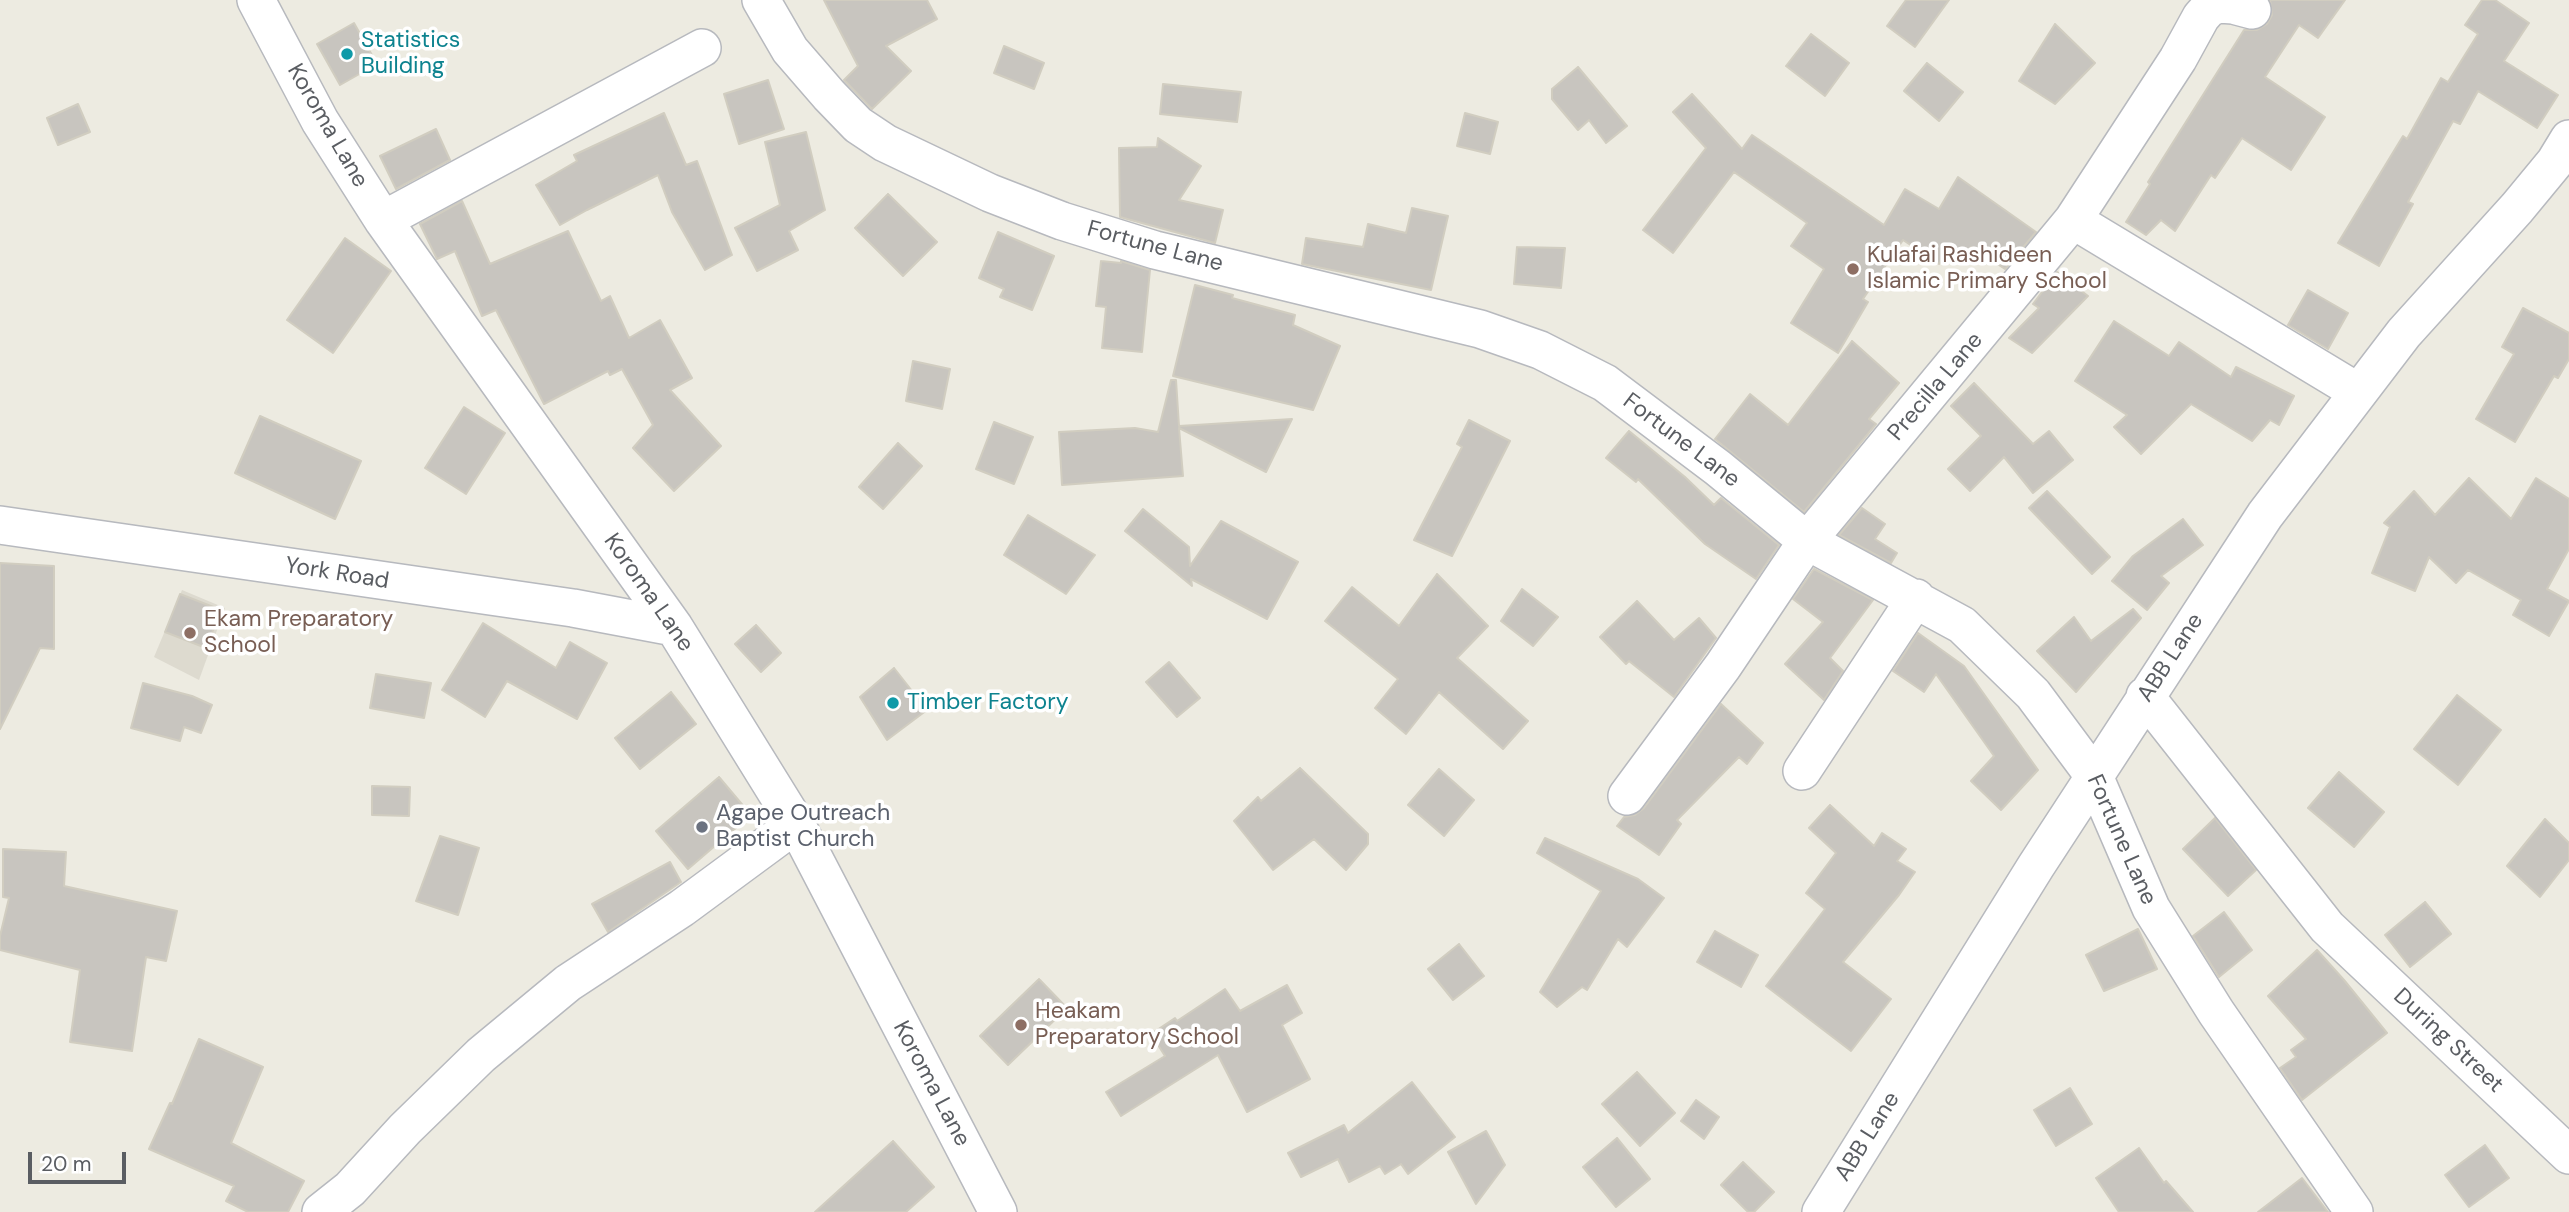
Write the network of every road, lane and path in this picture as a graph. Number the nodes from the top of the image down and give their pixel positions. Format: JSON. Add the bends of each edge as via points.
{"nodes":[{"id":1,"x":256,"y":0,"type":"edge"},
{"id":2,"x":761,"y":0,"type":"edge"},
{"id":3,"x":2252,"y":10,"type":"dead end"},
{"id":4,"x":702,"y":48,"type":"dead end"},
{"id":5,"x":2564,"y":157,"type":"edge"},
{"id":6,"x":383,"y":220,"type":"junction"},
{"id":7,"x":2073,"y":220,"type":"junction"},
{"id":8,"x":2358,"y":392,"type":"junction"},
{"id":9,"x":0,"y":525,"type":"edge"},
{"id":10,"x":1807,"y":541,"type":"junction"},
{"id":11,"x":1916,"y":598,"type":"junction"},
{"id":12,"x":674,"y":627,"type":"junction"},
{"id":13,"x":2145,"y":696,"type":"junction"},
{"id":14,"x":1802,"y":771,"type":"dead end"},
{"id":15,"x":2095,"y":776,"type":"junction"},
{"id":16,"x":1627,"y":796,"type":"dead end"},
{"id":17,"x":796,"y":824,"type":"junction"},
{"id":18,"x":2569,"y":1155,"type":"edge"},
{"id":19,"x":359,"y":1200,"type":"edge"},
{"id":20,"x":321,"y":1212,"type":"edge"},
{"id":21,"x":998,"y":1212,"type":"edge"},
{"id":22,"x":1821,"y":1212,"type":"edge"},
{"id":23,"x":2354,"y":1212,"type":"edge"}],
"edges":[{"from":1,"to":6,"type":"street","name":"Koroma Lane","via":[[320,121]]},
{"from":2,"to":10,"type":"street","name":"Fortune Lane","via":[[790,50],[829,96],[858,125],[885,143],[1062,221],[1155,250],[1480,329],[1540,350],[1605,383]]},
{"from":3,"to":7,"type":"street","name":"Precilla Lane","via":[[2219,4],[2209,8]]},
{"from":4,"to":6,"type":"street"},
{"from":5,"to":8,"type":"street","name":"ABB Lane","via":[[2404,333]]},
{"from":6,"to":12,"type":"street","name":"Koroma Lane"},
{"from":7,"to":8,"type":"street"},
{"from":7,"to":10,"type":"street","name":"Precilla Lane"},
{"from":8,"to":13,"type":"street","name":"ABB Lane","via":[[2265,515]]},
{"from":9,"to":12,"type":"street","name":"York Road","via":[[573,608]]},
{"from":10,"to":11,"type":"street","name":"Fortune Lane"},
{"from":10,"to":16,"type":"street","name":"Precilla Lane"},
{"from":11,"to":14,"type":"street"},
{"from":11,"to":15,"type":"street","name":"Fortune Lane","via":[[1962,625],[2033,694]]},
{"from":12,"to":17,"type":"street","name":"Koroma Lane"},
{"from":13,"to":15,"type":"street","name":"ABB Lane"},
{"from":13,"to":18,"type":"street","name":"During Street","via":[[2327,927]]},
{"from":15,"to":22,"type":"street","name":"ABB Lane"},
{"from":15,"to":23,"type":"street","name":"Fortune Lane","via":[[2151,908],[2216,1012]]},
{"from":17,"to":19,"type":"street","via":[[558,991],[481,1055],[405,1129]]},
{"from":17,"to":21,"type":"street","name":"Koroma Lane"},
{"from":19,"to":20,"type":"street"}]}
